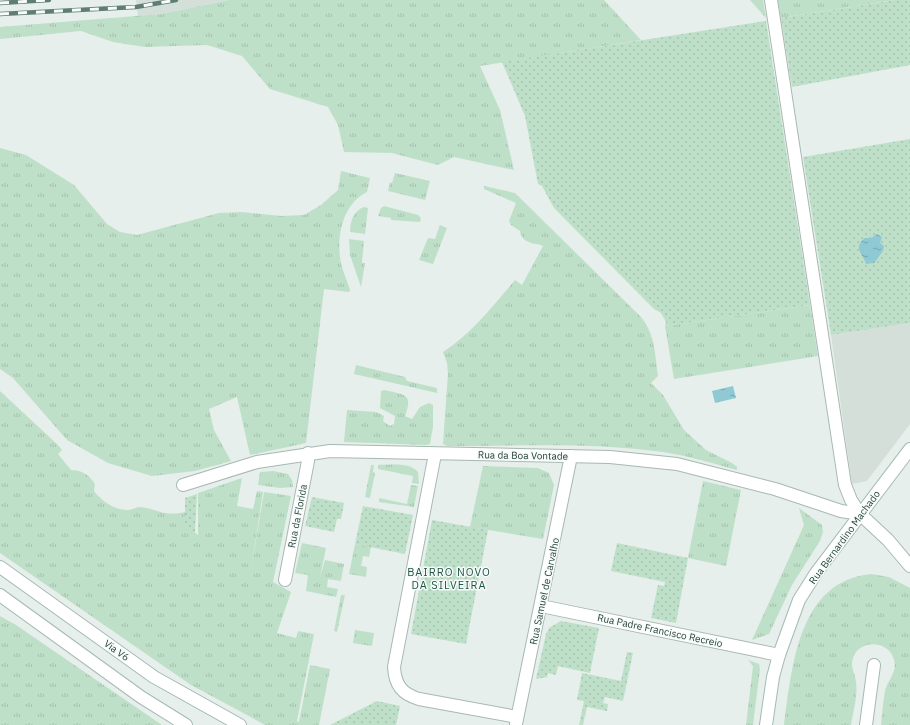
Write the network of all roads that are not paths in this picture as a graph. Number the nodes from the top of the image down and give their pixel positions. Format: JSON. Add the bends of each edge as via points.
{"nodes":[{"id":1,"x":771,"y":0,"type":"edge"},
{"id":2,"x":910,"y":448,"type":"edge"},
{"id":3,"x":308,"y":453,"type":"junction"},
{"id":4,"x":435,"y":454,"type":"junction"},
{"id":5,"x":571,"y":456,"type":"junction"},
{"id":6,"x":183,"y":485,"type":"dead end"},
{"id":7,"x":860,"y":514,"type":"junction"},
{"id":8,"x":910,"y":566,"type":"edge"},
{"id":9,"x":0,"y":567,"type":"edge"},
{"id":10,"x":285,"y":580,"type":"dead end"},
{"id":11,"x":0,"y":595,"type":"edge"},
{"id":12,"x":541,"y":606,"type":"junction"},
{"id":13,"x":779,"y":655,"type":"junction"},
{"id":14,"x":874,"y":666,"type":"dead end"},
{"id":15,"x":516,"y":721,"type":"edge"},
{"id":16,"x":186,"y":725,"type":"edge"},
{"id":17,"x":240,"y":725,"type":"edge"},
{"id":18,"x":766,"y":725,"type":"edge"},
{"id":19,"x":866,"y":725,"type":"edge"}],
"edges":[{"from":1,"to":7,"type":"street","via":[[845,485]]},
{"from":2,"to":7,"type":"street","name":"Rua Bernardino Machado"},
{"from":3,"to":4,"type":"street","name":"Rua da Boa Vontade","via":[[355,451]]},
{"from":3,"to":6,"type":"street","name":"Rua da Boa Vontade","via":[[257,462]]},
{"from":3,"to":10,"type":"street","name":"Rua da Florida"},
{"from":4,"to":5,"type":"street","name":"Rua da Boa Vontade"},
{"from":4,"to":15,"type":"street","via":[[394,667],[395,678],[399,689],[408,696]]},
{"from":5,"to":7,"type":"street","name":"Rua da Boa Vontade","via":[[647,459],[677,464],[775,488]]},
{"from":5,"to":12,"type":"street","name":"Rua Samuel de Carvalho"},
{"from":7,"to":8,"type":"street","via":[[888,540]]},
{"from":7,"to":13,"type":"street","name":"Rua Bernardino Machado","via":[[816,573],[800,600]]},
{"from":9,"to":17,"type":"street","name":"Via V6","via":[[154,677]]},
{"from":11,"to":16,"type":"street","via":[[141,697]]},
{"from":12,"to":13,"type":"street","name":"Rua Padre Francisco Recreio"},
{"from":12,"to":15,"type":"street","name":"Rua Samuel de Carvalho"},
{"from":13,"to":18,"type":"street","name":"Rua Bernardino Machado"},
{"from":14,"to":19,"type":"street"}]}
